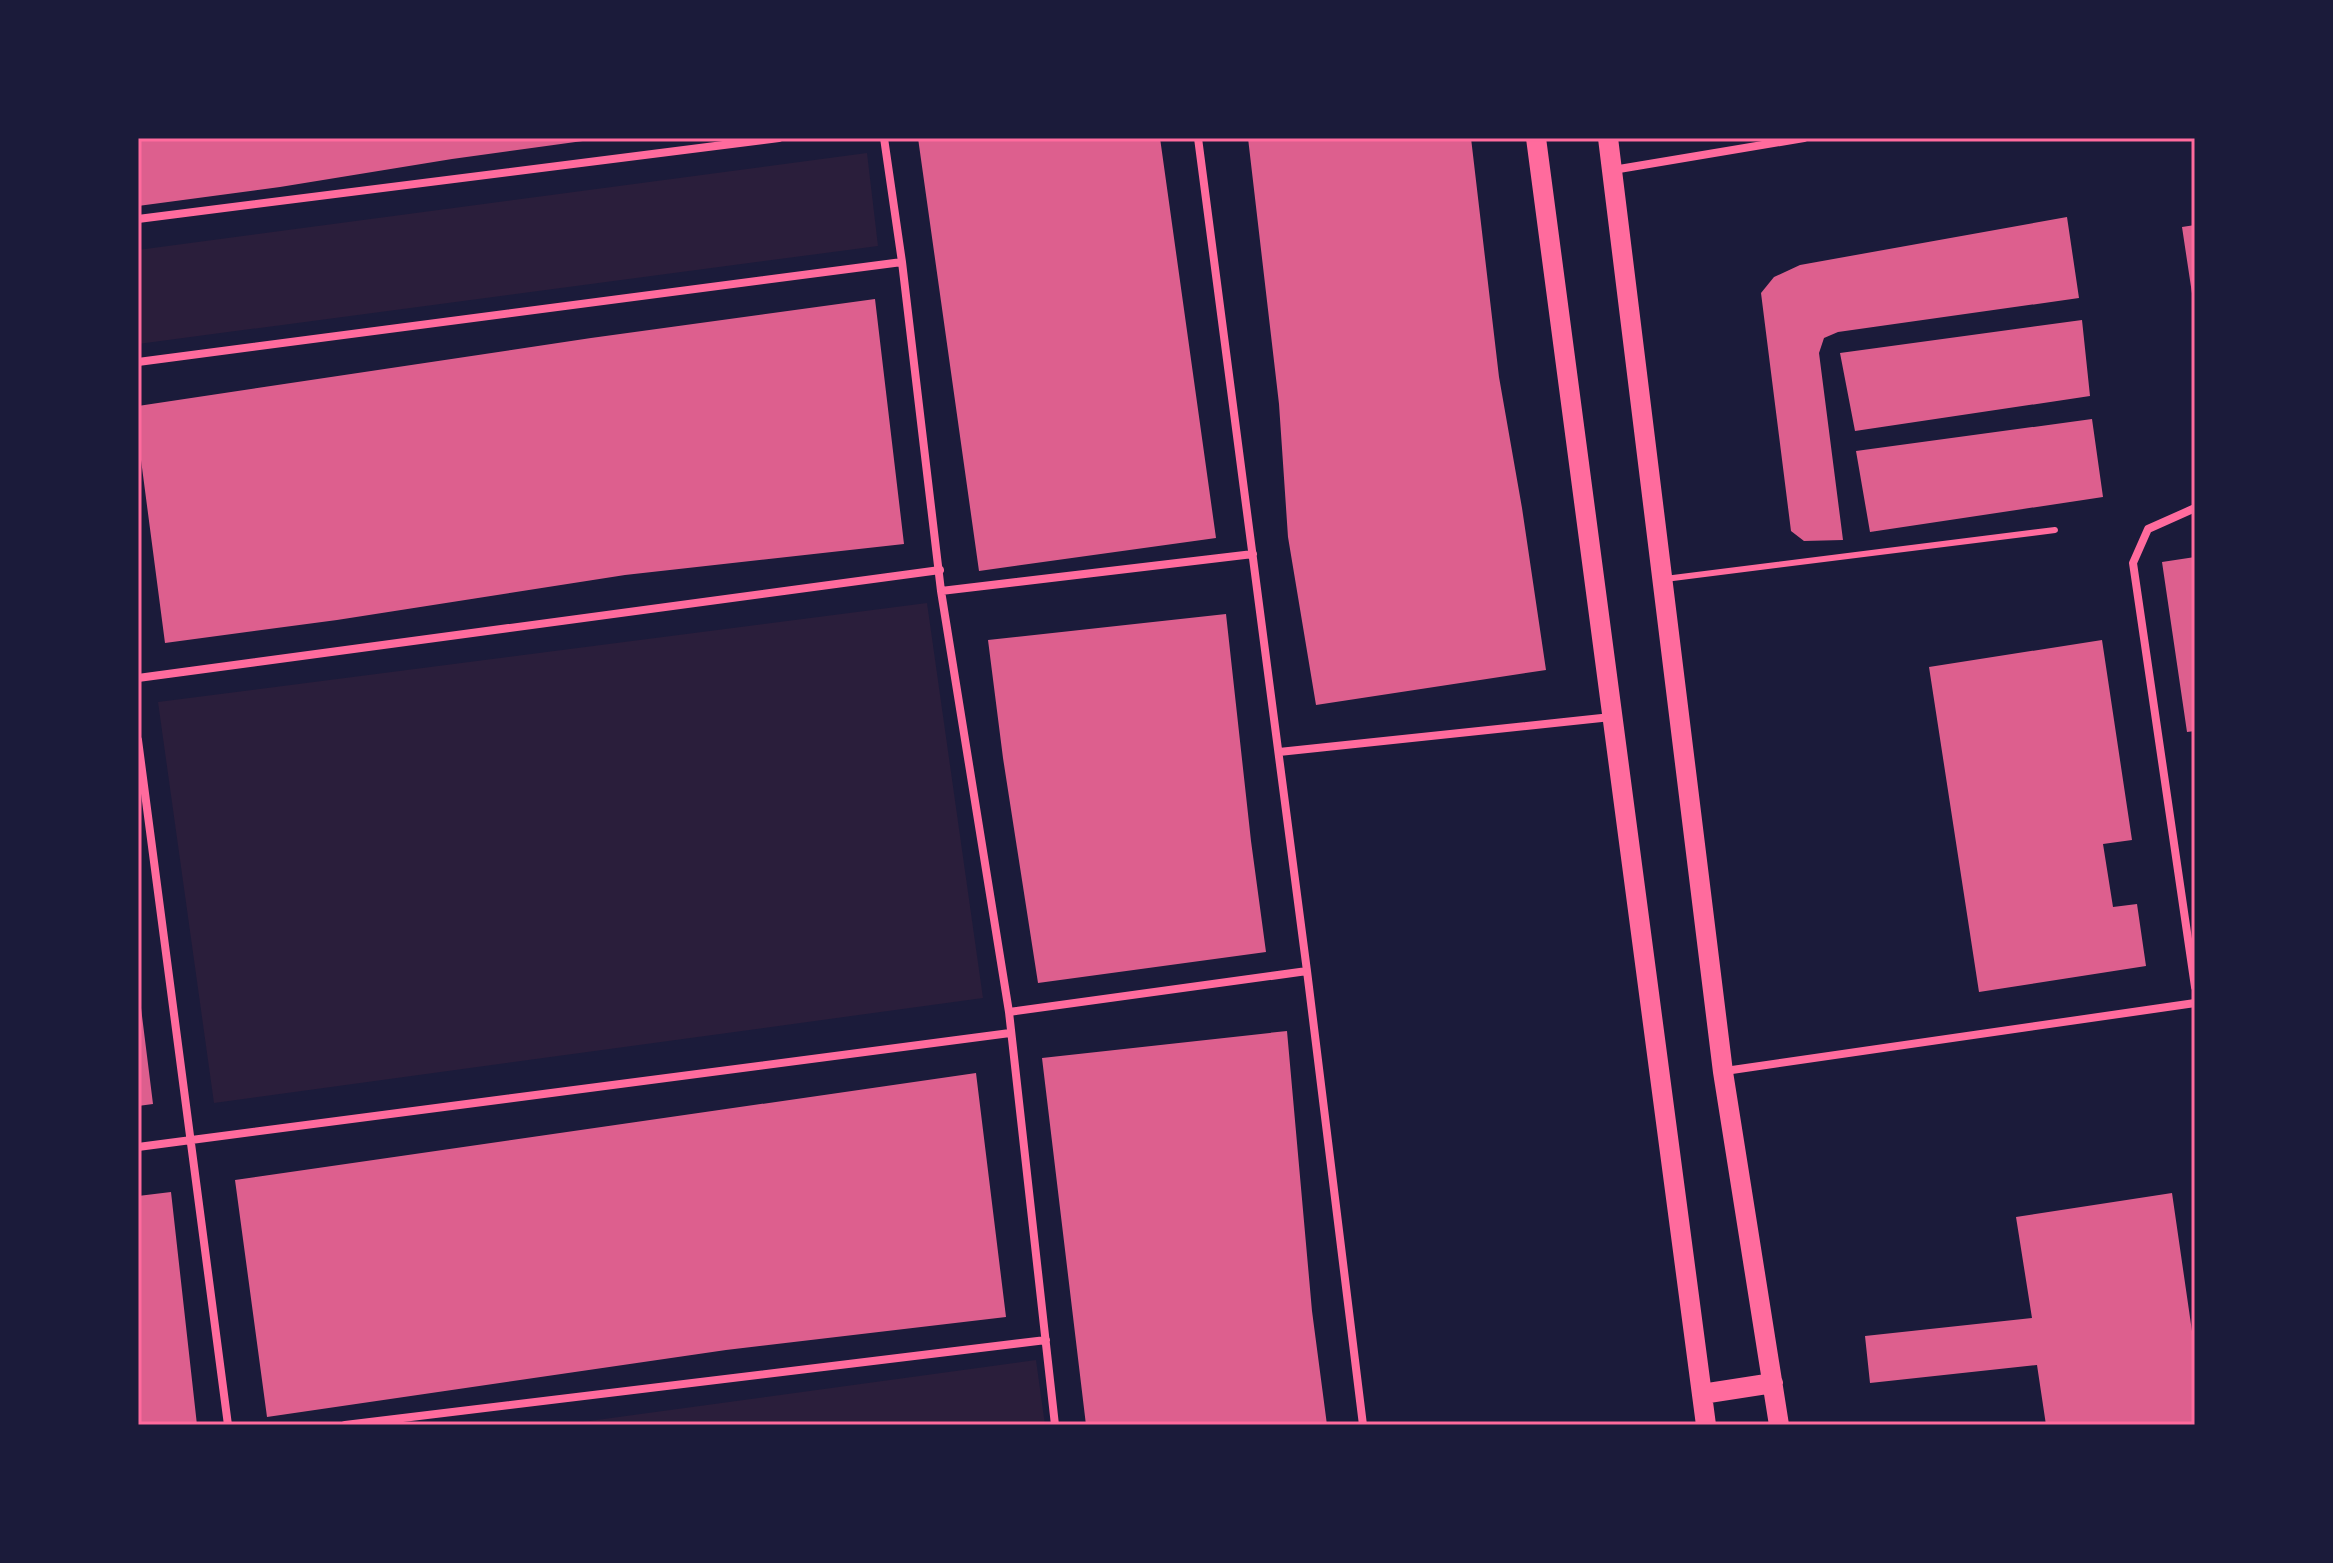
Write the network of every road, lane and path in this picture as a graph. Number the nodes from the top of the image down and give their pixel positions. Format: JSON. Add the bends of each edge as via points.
{"nodes":[{"id":1,"x":779,"y":138,"type":"edge"},
{"id":2,"x":884,"y":138,"type":"edge"},
{"id":3,"x":1198,"y":138,"type":"edge"},
{"id":4,"x":1536,"y":138,"type":"edge"},
{"id":5,"x":1608,"y":138,"type":"edge"},
{"id":6,"x":1804,"y":138,"type":"edge"},
{"id":7,"x":1613,"y":171,"type":"junction"},
{"id":8,"x":138,"y":219,"type":"edge"},
{"id":9,"x":902,"y":262,"type":"junction"},
{"id":10,"x":138,"y":362,"type":"edge"},
{"id":11,"x":2195,"y":508,"type":"edge"},
{"id":12,"x":2055,"y":530,"type":"dead end"},
{"id":13,"x":1253,"y":554,"type":"junction"},
{"id":14,"x":940,"y":570,"type":"junction"},
{"id":15,"x":1663,"y":580,"type":"junction"},
{"id":16,"x":941,"y":591,"type":"junction"},
{"id":17,"x":138,"y":678,"type":"edge"},
{"id":18,"x":1611,"y":717,"type":"junction"},
{"id":19,"x":138,"y":740,"type":"edge"},
{"id":20,"x":1279,"y":752,"type":"junction"},
{"id":21,"x":1307,"y":971,"type":"junction"},
{"id":22,"x":2195,"y":987,"type":"edge"},
{"id":23,"x":2195,"y":1003,"type":"edge"},
{"id":24,"x":1009,"y":1012,"type":"junction"},
{"id":25,"x":1010,"y":1033,"type":"junction"},
{"id":26,"x":1723,"y":1072,"type":"junction"},
{"id":27,"x":190,"y":1141,"type":"junction"},
{"id":28,"x":138,"y":1147,"type":"edge"},
{"id":29,"x":1046,"y":1340,"type":"junction"},
{"id":30,"x":1773,"y":1383,"type":"junction"},
{"id":31,"x":1702,"y":1394,"type":"junction"},
{"id":32,"x":228,"y":1425,"type":"edge"},
{"id":33,"x":345,"y":1425,"type":"edge"},
{"id":34,"x":1055,"y":1425,"type":"edge"},
{"id":35,"x":1363,"y":1425,"type":"edge"},
{"id":36,"x":1706,"y":1425,"type":"edge"},
{"id":37,"x":1779,"y":1425,"type":"edge"}],
"edges":[{"from":1,"to":8,"type":"street"},
{"from":2,"to":9,"type":"street"},
{"from":3,"to":13,"type":"street"},
{"from":4,"to":18,"type":"main road"},
{"from":5,"to":7,"type":"main road"},
{"from":6,"to":7,"type":"street"},
{"from":7,"to":15,"type":"main road"},
{"from":9,"to":10,"type":"street"},
{"from":9,"to":14,"type":"street"},
{"from":11,"to":22,"type":"street","via":[[2148,529],[2133,563]]},
{"from":12,"to":15,"type":"lane"},
{"from":13,"to":16,"type":"street"},
{"from":13,"to":20,"type":"street"},
{"from":14,"to":16,"type":"street"},
{"from":14,"to":17,"type":"street"},
{"from":15,"to":26,"type":"main road"},
{"from":16,"to":24,"type":"street"},
{"from":18,"to":20,"type":"street"},
{"from":18,"to":31,"type":"main road"},
{"from":19,"to":27,"type":"street"},
{"from":20,"to":21,"type":"street"},
{"from":21,"to":24,"type":"street"},
{"from":21,"to":35,"type":"street"},
{"from":23,"to":26,"type":"street"},
{"from":24,"to":25,"type":"street"},
{"from":25,"to":27,"type":"street"},
{"from":25,"to":29,"type":"street"},
{"from":26,"to":30,"type":"main road"},
{"from":27,"to":28,"type":"street"},
{"from":27,"to":32,"type":"street"},
{"from":29,"to":33,"type":"street"},
{"from":29,"to":34,"type":"street"},
{"from":30,"to":31,"type":"main road"},
{"from":30,"to":37,"type":"main road"},
{"from":31,"to":36,"type":"main road"}]}
